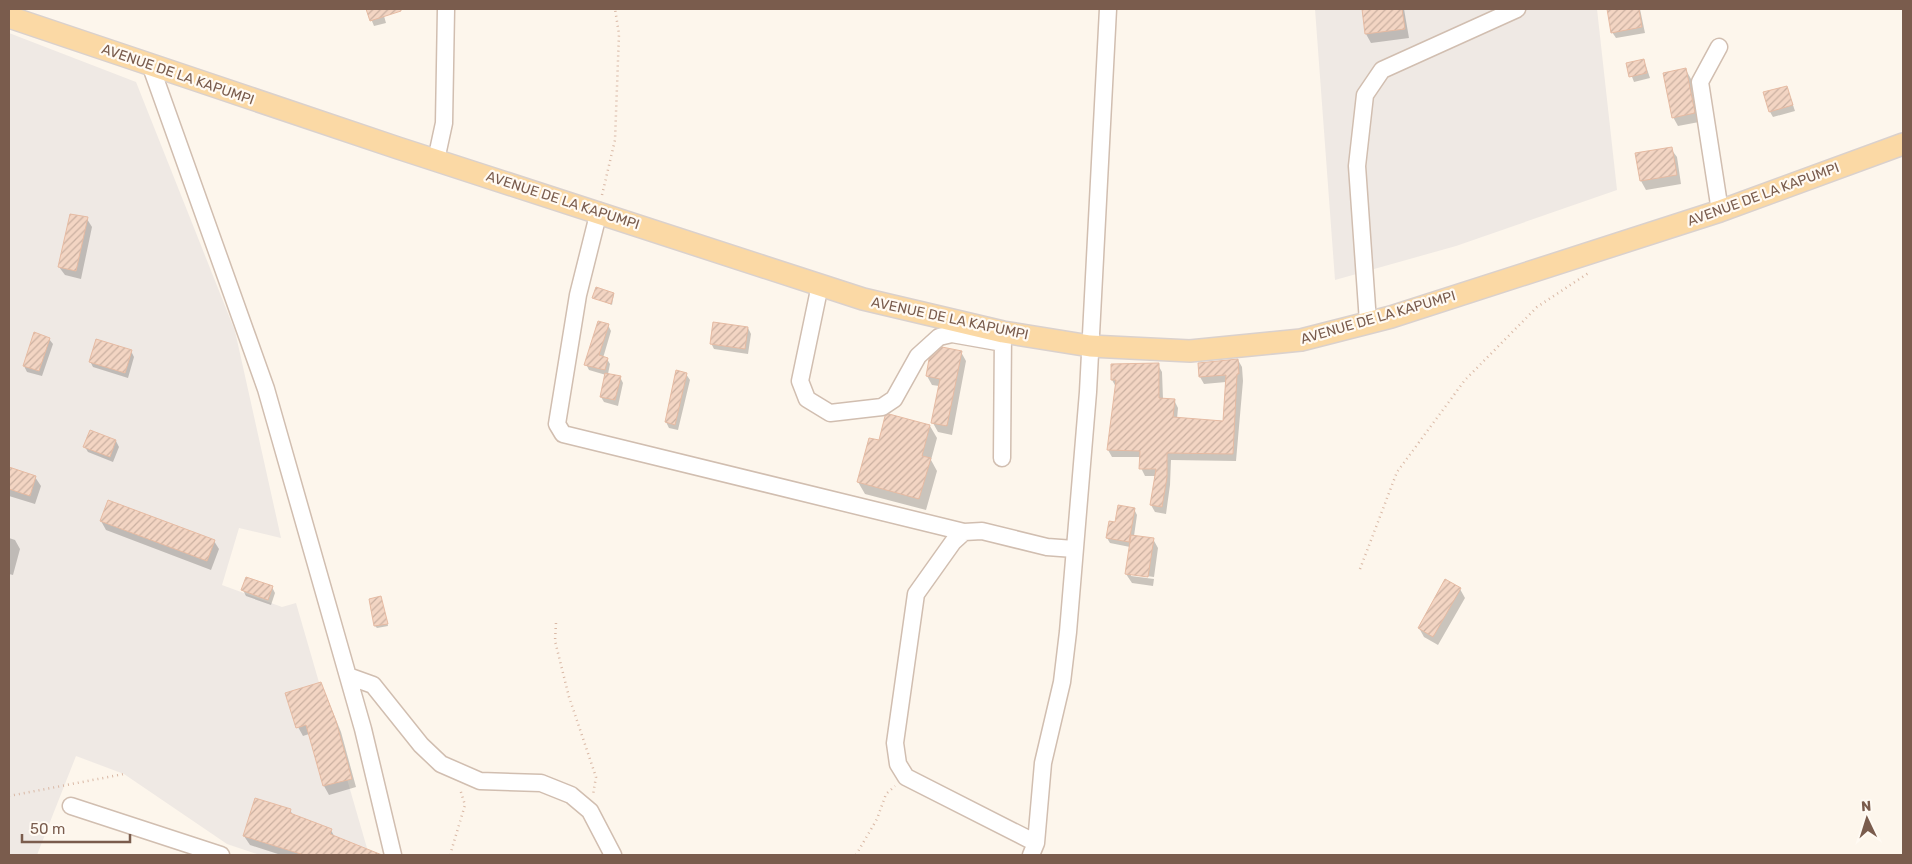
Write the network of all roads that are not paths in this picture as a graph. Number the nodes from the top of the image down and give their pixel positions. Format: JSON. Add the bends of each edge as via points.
{"nodes":[{"id":1,"x":446,"y":9,"type":"edge"},
{"id":2,"x":1108,"y":9,"type":"edge"},
{"id":3,"x":1517,"y":9,"type":"edge"},
{"id":4,"x":9,"y":17,"type":"edge"},
{"id":5,"x":1719,"y":47,"type":"dead end"},
{"id":6,"x":150,"y":64,"type":"junction"},
{"id":7,"x":1903,"y":144,"type":"edge"},
{"id":8,"x":436,"y":160,"type":"junction"},
{"id":9,"x":1720,"y":211,"type":"junction"},
{"id":10,"x":599,"y":212,"type":"junction"},
{"id":11,"x":820,"y":285,"type":"junction"},
{"id":12,"x":1368,"y":322,"type":"junction"},
{"id":13,"x":1003,"y":338,"type":"junction"},
{"id":14,"x":1090,"y":346,"type":"junction"},
{"id":15,"x":1002,"y":458,"type":"dead end"},
{"id":16,"x":964,"y":532,"type":"junction"},
{"id":17,"x":1074,"y":548,"type":"junction"},
{"id":18,"x":348,"y":676,"type":"junction"},
{"id":19,"x":71,"y":806,"type":"dead end"},
{"id":20,"x":1034,"y":849,"type":"edge"},
{"id":21,"x":221,"y":855,"type":"edge"},
{"id":22,"x":393,"y":855,"type":"edge"},
{"id":23,"x":613,"y":855,"type":"edge"}],
"edges":[{"from":1,"to":8,"type":"street","via":[[444,124]]},
{"from":2,"to":14,"type":"street"},
{"from":3,"to":12,"type":"street","via":[[1382,70],[1365,95],[1356,166]]},
{"from":4,"to":6,"type":"main road","name":"AVENUE DE LA KAPUMPI"},
{"from":5,"to":9,"type":"street","via":[[1700,82]]},
{"from":6,"to":8,"type":"main road","name":"AVENUE DE LA KAPUMPI"},
{"from":6,"to":18,"type":"street","via":[[266,390]]},
{"from":7,"to":9,"type":"main road","name":"AVENUE DE LA KAPUMPI"},
{"from":8,"to":10,"type":"main road","name":"AVENUE DE LA KAPUMPI"},
{"from":9,"to":12,"type":"main road","name":"AVENUE DE LA KAPUMPI"},
{"from":10,"to":11,"type":"main road","name":"AVENUE DE LA KAPUMPI"},
{"from":10,"to":16,"type":"street","via":[[573,321],[557,424],[563,434]]},
{"from":11,"to":13,"type":"main road","name":"AVENUE DE LA KAPUMPI"},
{"from":11,"to":13,"type":"street","via":[[800,381],[807,399],[830,412],[882,406],[894,399],[918,356],[939,337],[952,334]]},
{"from":12,"to":14,"type":"main road","name":"AVENUE DE LA KAPUMPI","via":[[1301,340],[1190,351]]},
{"from":13,"to":14,"type":"main road","name":"AVENUE DE LA KAPUMPI"},
{"from":13,"to":15,"type":"street"},
{"from":14,"to":17,"type":"street"},
{"from":16,"to":17,"type":"street","via":[[982,531],[1047,547]]},
{"from":16,"to":20,"type":"street","via":[[953,542],[916,594],[895,743],[898,764],[906,777]]},
{"from":17,"to":20,"type":"street","via":[[1064,662],[1042,764]]},
{"from":18,"to":22,"type":"street"},
{"from":18,"to":23,"type":"street","via":[[373,685],[430,756],[454,771],[480,781],[540,783],[571,795],[590,810]]},
{"from":19,"to":21,"type":"street"}]}
